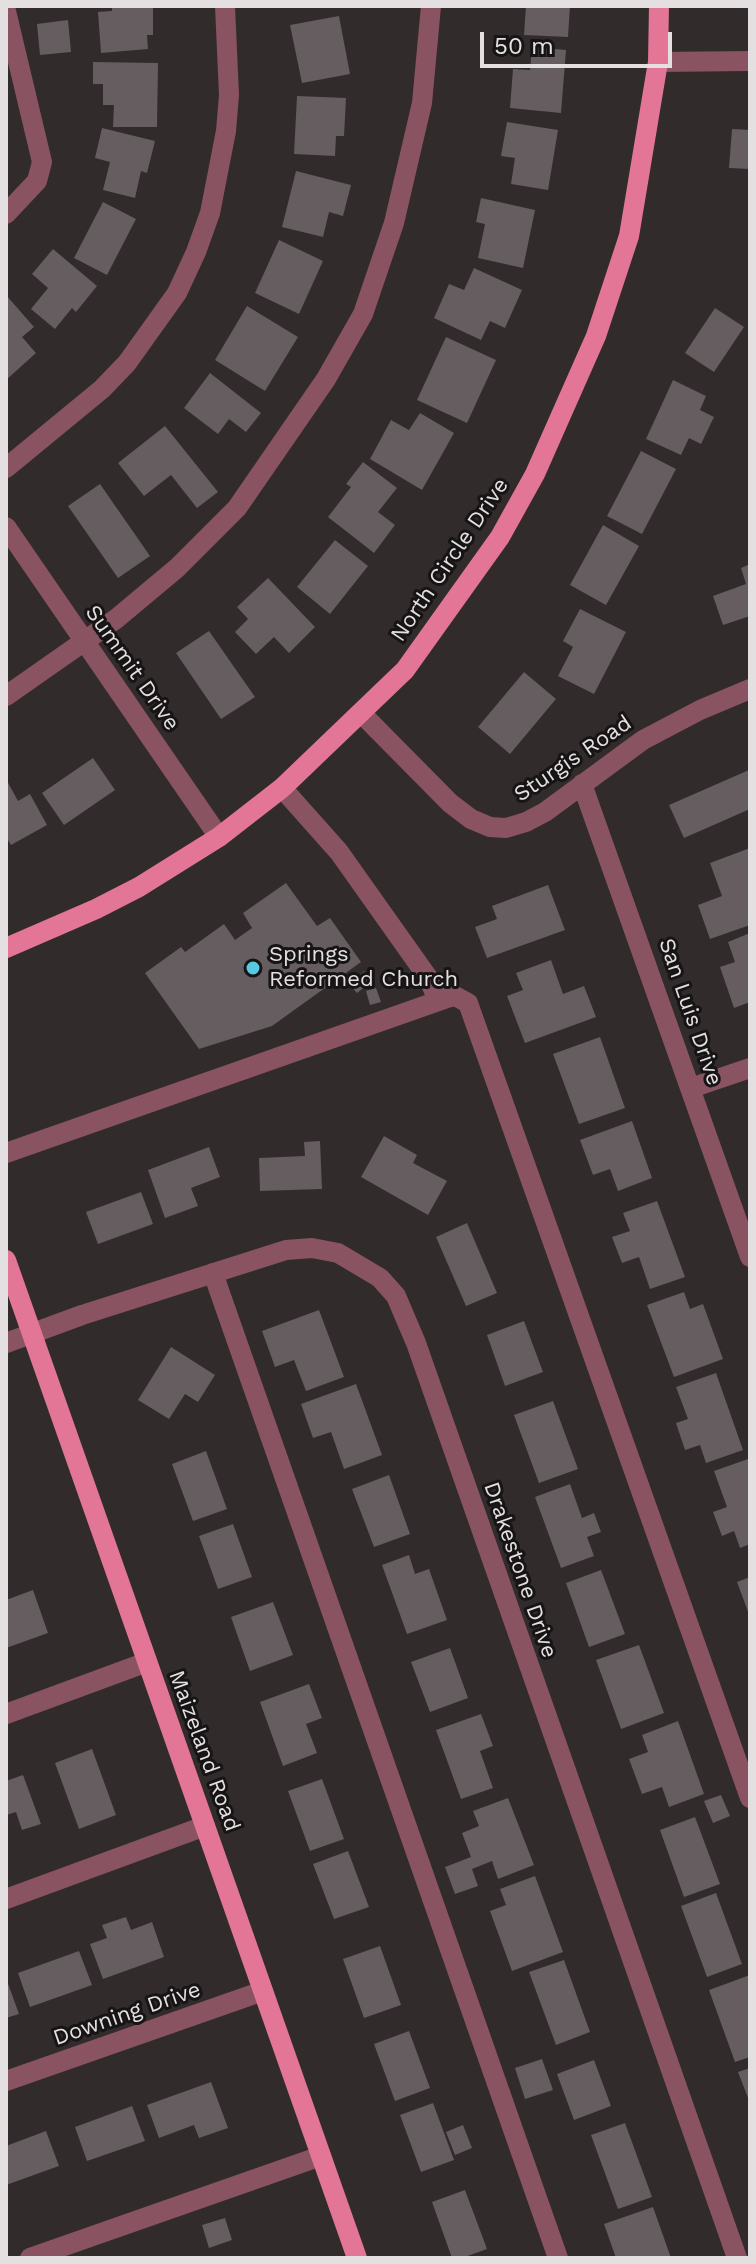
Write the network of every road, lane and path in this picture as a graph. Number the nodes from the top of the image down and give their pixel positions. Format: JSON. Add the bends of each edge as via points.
{"nodes":[{"id":1,"x":225,"y":6,"type":"edge"},
{"id":2,"x":431,"y":6,"type":"edge"},
{"id":3,"x":659,"y":6,"type":"edge"},
{"id":4,"x":6,"y":11,"type":"edge"},
{"id":5,"x":750,"y":61,"type":"edge"},
{"id":6,"x":658,"y":62,"type":"junction"},
{"id":7,"x":6,"y":214,"type":"edge"},
{"id":8,"x":6,"y":468,"type":"edge"},
{"id":9,"x":6,"y":527,"type":"edge"},
{"id":10,"x":86,"y":642,"type":"junction"},
{"id":11,"x":750,"y":689,"type":"edge"},
{"id":12,"x":6,"y":696,"type":"edge"},
{"id":13,"x":362,"y":714,"type":"junction"},
{"id":14,"x":582,"y":784,"type":"junction"},
{"id":15,"x":282,"y":788,"type":"junction"},
{"id":16,"x":219,"y":837,"type":"junction"},
{"id":17,"x":6,"y":948,"type":"edge"},
{"id":18,"x":438,"y":1001,"type":"junction"},
{"id":19,"x":750,"y":1068,"type":"edge"},
{"id":20,"x":691,"y":1088,"type":"junction"},
{"id":21,"x":6,"y":1153,"type":"edge"},
{"id":22,"x":750,"y":1257,"type":"edge"},
{"id":23,"x":6,"y":1260,"type":"edge"},
{"id":24,"x":213,"y":1273,"type":"junction"},
{"id":25,"x":31,"y":1333,"type":"junction"},
{"id":26,"x":6,"y":1343,"type":"edge"},
{"id":27,"x":147,"y":1662,"type":"junction"},
{"id":28,"x":6,"y":1714,"type":"edge"},
{"id":29,"x":750,"y":1798,"type":"edge"},
{"id":30,"x":205,"y":1826,"type":"junction"},
{"id":31,"x":6,"y":1899,"type":"edge"},
{"id":32,"x":263,"y":1991,"type":"junction"},
{"id":33,"x":6,"y":2081,"type":"edge"},
{"id":34,"x":321,"y":2156,"type":"junction"},
{"id":35,"x":30,"y":2258,"type":"edge"},
{"id":36,"x":357,"y":2258,"type":"edge"},
{"id":37,"x":558,"y":2258,"type":"edge"},
{"id":38,"x":737,"y":2258,"type":"edge"}],
"edges":[{"from":1,"to":8,"type":"street","via":[[226,131],[210,213],[177,293],[102,389]]},
{"from":2,"to":10,"type":"street","via":[[422,103],[394,223],[363,314],[326,379],[237,508],[177,568]]},
{"from":3,"to":6,"type":"main road","name":"North Circle Drive"},
{"from":4,"to":7,"type":"street","via":[[42,162],[37,181]]},
{"from":5,"to":6,"type":"street"},
{"from":6,"to":13,"type":"main road","name":"North Circle Drive","via":[[629,236],[596,336],[535,474],[500,537],[405,670]]},
{"from":9,"to":10,"type":"street","name":"Summit Drive"},
{"from":10,"to":12,"type":"street"},
{"from":10,"to":16,"type":"street","name":"Summit Drive"},
{"from":11,"to":14,"type":"street","name":"Sturgis Road","via":[[643,740]]},
{"from":13,"to":14,"type":"street","name":"Sturgis Road","via":[[450,803],[490,827],[526,822]]},
{"from":13,"to":15,"type":"main road","name":"North Circle Drive"},
{"from":14,"to":20,"type":"street","name":"San Luis Drive"},
{"from":15,"to":16,"type":"main road","name":"North Circle Drive"},
{"from":15,"to":18,"type":"street","via":[[339,852],[429,979]]},
{"from":16,"to":17,"type":"main road","name":"North Circle Drive","via":[[139,887]]},
{"from":18,"to":21,"type":"street"},
{"from":18,"to":29,"type":"street","via":[[455,996],[472,1010]]},
{"from":19,"to":20,"type":"street"},
{"from":20,"to":22,"type":"street","name":"San Luis Drive"},
{"from":23,"to":25,"type":"main road","name":"Maizeland Road"},
{"from":24,"to":25,"type":"street","name":"Drakestone Drive"},
{"from":24,"to":37,"type":"street"},
{"from":24,"to":38,"type":"street","name":"Drakestone Drive","via":[[286,1250],[312,1248],[360,1264],[396,1296]]},
{"from":25,"to":26,"type":"street","name":"Drakestone Drive"},
{"from":25,"to":27,"type":"main road","name":"Maizeland Road"},
{"from":27,"to":28,"type":"street"},
{"from":27,"to":30,"type":"main road","name":"Maizeland Road"},
{"from":30,"to":31,"type":"street"},
{"from":30,"to":32,"type":"main road","name":"Maizeland Road"},
{"from":32,"to":33,"type":"street","name":"Downing Drive"},
{"from":32,"to":34,"type":"main road","name":"Maizeland Road"},
{"from":34,"to":35,"type":"street"},
{"from":34,"to":36,"type":"main road","name":"Maizeland Road"}]}
